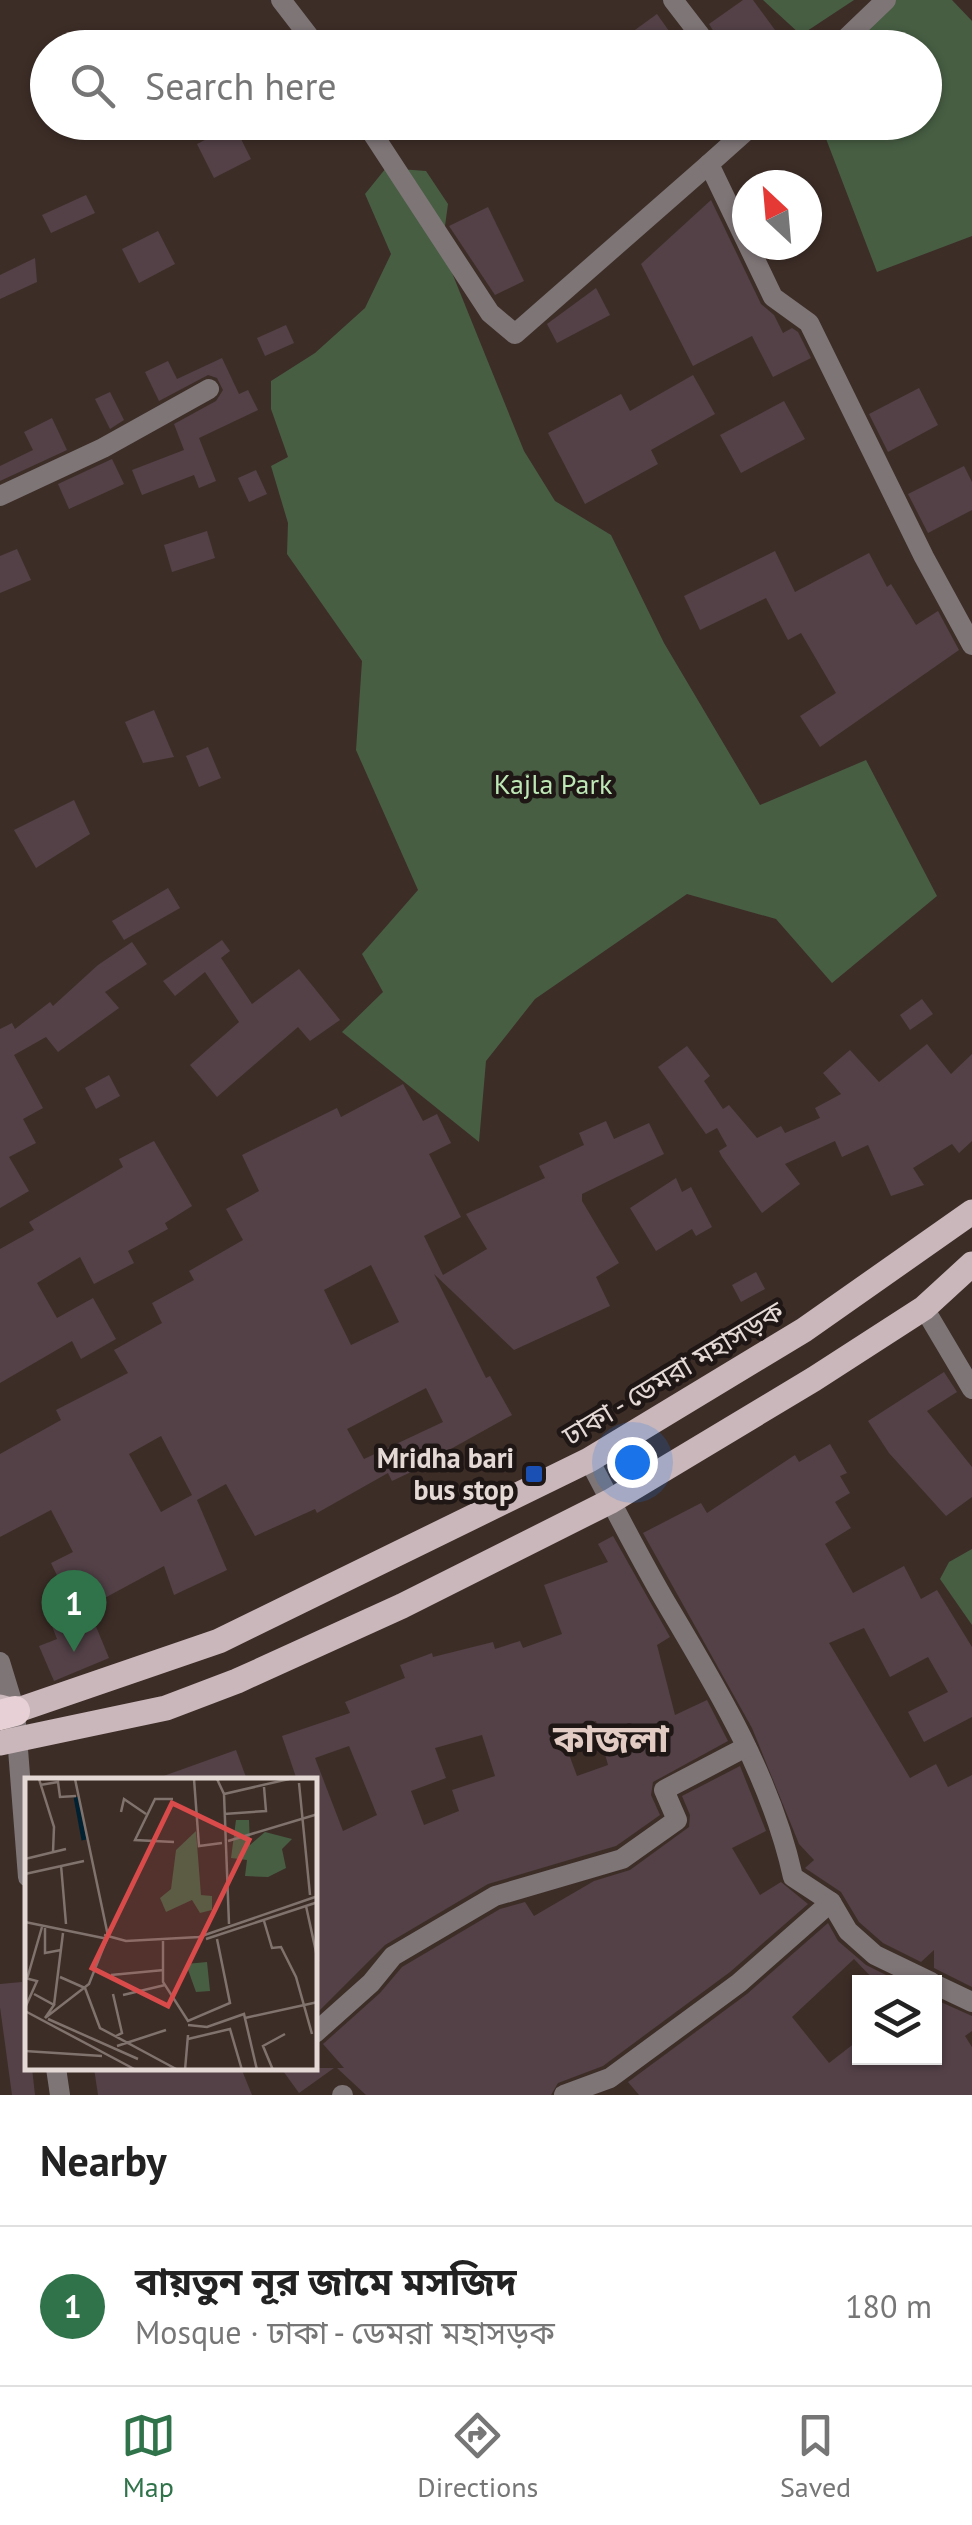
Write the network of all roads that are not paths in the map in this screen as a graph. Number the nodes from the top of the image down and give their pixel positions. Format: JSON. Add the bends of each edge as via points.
{"nodes":[{"id":1,"x":282,"y":0,"type":"edge"},
{"id":2,"x":673,"y":0,"type":"edge"},
{"id":3,"x":886,"y":0,"type":"edge"},
{"id":4,"x":304,"y":30,"type":"edge"},
{"id":5,"x":696,"y":30,"type":"edge"},
{"id":6,"x":855,"y":30,"type":"edge"},
{"id":7,"x":378,"y":140,"type":"edge"},
{"id":8,"x":736,"y":140,"type":"edge"},
{"id":9,"x":709,"y":164,"type":"junction"},
{"id":10,"x":732,"y":211,"type":"edge"},
{"id":11,"x":755,"y":260,"type":"edge"},
{"id":12,"x":209,"y":389,"type":"dead end"},
{"id":13,"x":0,"y":496,"type":"edge"},
{"id":14,"x":972,"y":645,"type":"edge"},
{"id":15,"x":972,"y":1212,"type":"edge"},
{"id":16,"x":972,"y":1264,"type":"edge"},
{"id":17,"x":924,"y":1308,"type":"junction"},
{"id":18,"x":972,"y":1389,"type":"edge"},
{"id":19,"x":590,"y":1460,"type":"junction"},
{"id":20,"x":563,"y":1473,"type":"junction"},
{"id":21,"x":611,"y":1501,"type":"junction"},
{"id":22,"x":587,"y":1513,"type":"junction"},
{"id":23,"x":218,"y":1642,"type":"junction"},
{"id":24,"x":0,"y":1662,"type":"edge"},
{"id":25,"x":237,"y":1682,"type":"junction"},
{"id":26,"x":7,"y":1723,"type":"edge"},
{"id":27,"x":746,"y":1748,"type":"junction"},
{"id":28,"x":25,"y":1855,"type":"edge"},
{"id":29,"x":831,"y":1902,"type":"junction"},
{"id":30,"x":916,"y":1975,"type":"edge"},
{"id":31,"x":942,"y":1987,"type":"edge"},
{"id":32,"x":972,"y":2002,"type":"edge"},
{"id":33,"x":318,"y":2030,"type":"edge"},
{"id":34,"x":56,"y":2070,"type":"edge"},
{"id":35,"x":60,"y":2095,"type":"edge"},
{"id":36,"x":564,"y":2095,"type":"edge"}],
"edges":[{"from":1,"to":4,"type":"street"},
{"from":2,"to":5,"type":"street"},
{"from":3,"to":6,"type":"street"},
{"from":7,"to":9,"type":"street","via":[[490,313],[515,334]]},
{"from":8,"to":9,"type":"street"},
{"from":9,"to":10,"type":"street"},
{"from":11,"to":14,"type":"street","via":[[773,298],[809,323]]},
{"from":12,"to":13,"type":"street"},
{"from":15,"to":19,"type":"main road","name":"ঢাকা - ডেমরা মহাসড়ক","via":[[804,1330]]},
{"from":16,"to":17,"type":"main road"},
{"from":17,"to":18,"type":"street"},
{"from":17,"to":21,"type":"main road"},
{"from":19,"to":20,"type":"main road","name":"ঢাকা - ডেমরা মহাসড়ক"},
{"from":19,"to":21,"type":"street"},
{"from":20,"to":22,"type":"main road"},
{"from":20,"to":23,"type":"main road","name":"ঢাকা - ডেমরা মহাসড়ক"},
{"from":21,"to":22,"type":"main road"},
{"from":21,"to":27,"type":"street"},
{"from":22,"to":25,"type":"main road"},
{"from":23,"to":25,"type":"main road"},
{"from":23,"to":26,"type":"main road","name":"ঢাকা - ডেমরা মহাসড়ক"},
{"from":24,"to":26,"type":"street"},
{"from":25,"to":26,"type":"main road","via":[[166,1708]]},
{"from":26,"to":28,"type":"street"},
{"from":27,"to":29,"type":"street","via":[[784,1833],[793,1877]]},
{"from":27,"to":33,"type":"street","via":[[664,1790],[677,1820],[622,1859],[494,1896],[392,1956]]},
{"from":29,"to":30,"type":"street","via":[[848,1931],[875,1955]]},
{"from":29,"to":36,"type":"street","via":[[739,1983],[610,2078]]},
{"from":31,"to":32,"type":"street"},
{"from":34,"to":35,"type":"street"}]}
